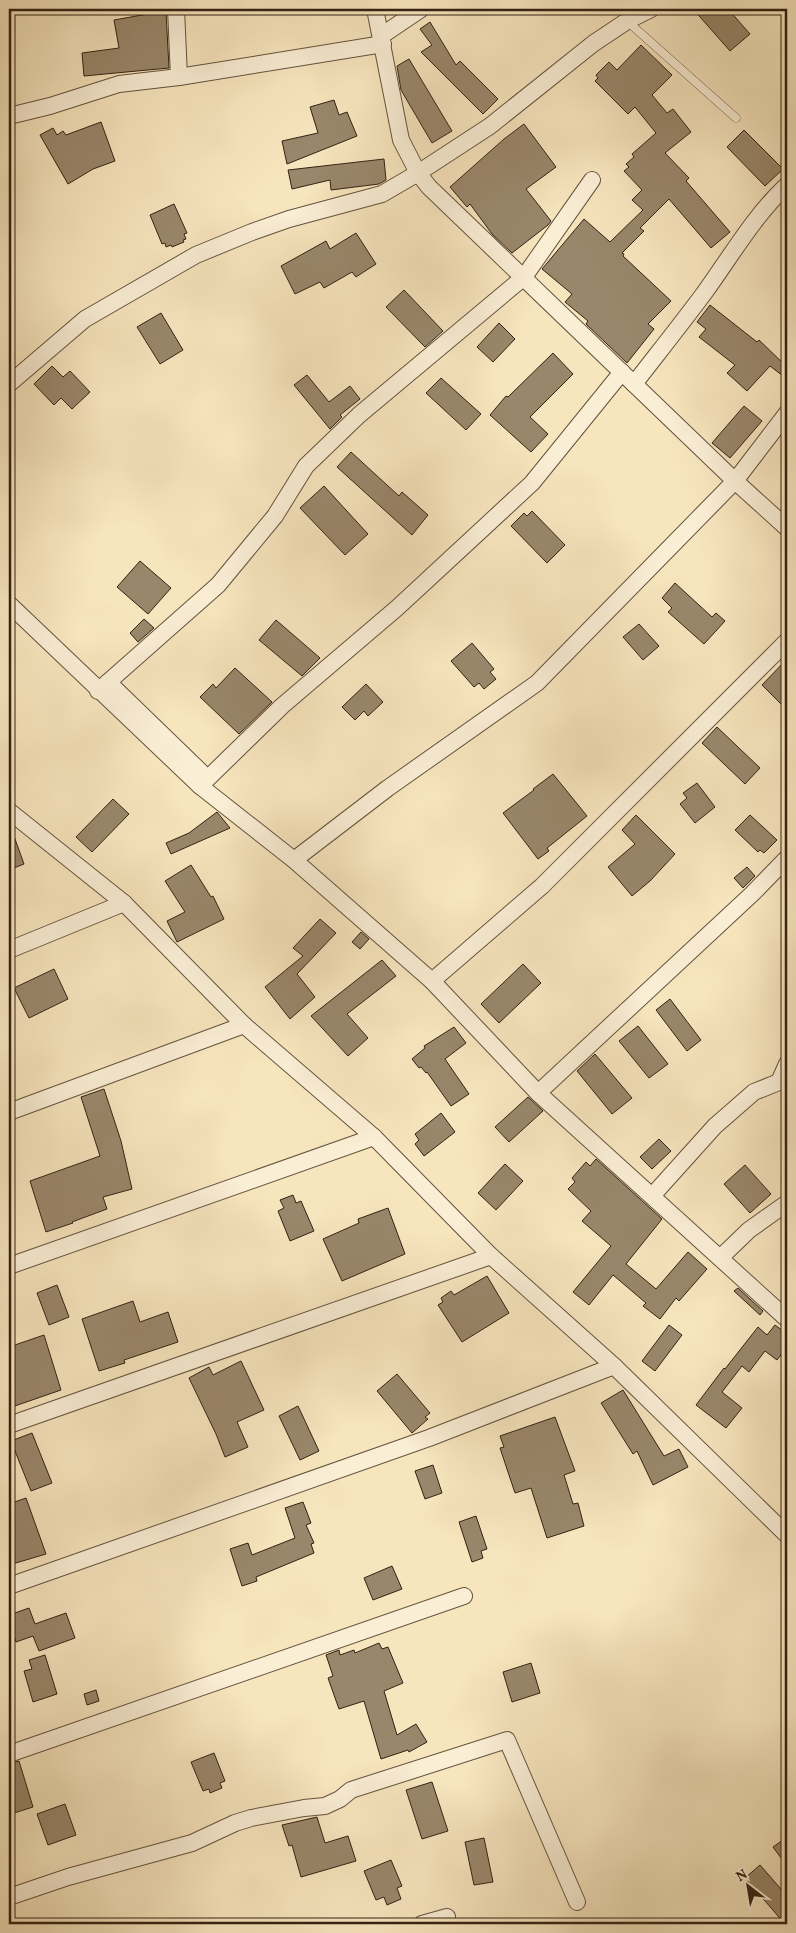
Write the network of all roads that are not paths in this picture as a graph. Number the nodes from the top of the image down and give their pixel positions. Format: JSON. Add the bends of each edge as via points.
{"nodes":[{"id":1,"x":176,"y":9,"type":"edge"},
{"id":2,"x":376,"y":9,"type":"edge"},
{"id":3,"x":421,"y":9,"type":"edge"},
{"id":4,"x":651,"y":9,"type":"edge"},
{"id":5,"x":626,"y":21,"type":"junction"},
{"id":6,"x":382,"y":40,"type":"junction"},
{"id":7,"x":179,"y":77,"type":"junction"},
{"id":8,"x":9,"y":116,"type":"edge"},
{"id":9,"x":736,"y":118,"type":"dead end"},
{"id":10,"x":418,"y":173,"type":"junction"},
{"id":11,"x":592,"y":180,"type":"dead end"},
{"id":12,"x":787,"y":185,"type":"edge"},
{"id":13,"x":524,"y":277,"type":"junction"},
{"id":14,"x":622,"y":372,"type":"junction"},
{"id":15,"x":9,"y":384,"type":"edge"},
{"id":16,"x":634,"y":384,"type":"junction"},
{"id":17,"x":787,"y":413,"type":"edge"},
{"id":18,"x":735,"y":481,"type":"junction"},
{"id":19,"x":787,"y":528,"type":"edge"},
{"id":20,"x":9,"y":604,"type":"edge"},
{"id":21,"x":787,"y":641,"type":"edge"},
{"id":22,"x":103,"y":686,"type":"junction"},
{"id":23,"x":204,"y":782,"type":"junction"},
{"id":24,"x":9,"y":811,"type":"edge"},
{"id":25,"x":787,"y":858,"type":"edge"},
{"id":26,"x":294,"y":860,"type":"junction"},
{"id":27,"x":124,"y":903,"type":"junction"},
{"id":28,"x":9,"y":950,"type":"edge"},
{"id":29,"x":432,"y":981,"type":"junction"},
{"id":30,"x":244,"y":1025,"type":"junction"},
{"id":31,"x":787,"y":1064,"type":"edge"},
{"id":32,"x":538,"y":1093,"type":"junction"},
{"id":33,"x":9,"y":1112,"type":"edge"},
{"id":34,"x":374,"y":1137,"type":"junction"},
{"id":35,"x":652,"y":1196,"type":"junction"},
{"id":36,"x":787,"y":1203,"type":"edge"},
{"id":37,"x":491,"y":1256,"type":"junction"},
{"id":38,"x":720,"y":1258,"type":"junction"},
{"id":39,"x":9,"y":1266,"type":"edge"},
{"id":40,"x":787,"y":1319,"type":"edge"},
{"id":41,"x":614,"y":1366,"type":"junction"},
{"id":42,"x":9,"y":1426,"type":"edge"},
{"id":43,"x":787,"y":1535,"type":"edge"},
{"id":44,"x":9,"y":1586,"type":"edge"},
{"id":45,"x":464,"y":1596,"type":"dead end"},
{"id":46,"x":9,"y":1754,"type":"edge"},
{"id":47,"x":9,"y":1898,"type":"edge"},
{"id":48,"x":577,"y":1902,"type":"dead end"},
{"id":49,"x":447,"y":1917,"type":"dead end"},
{"id":50,"x":422,"y":1924,"type":"edge"}],
"edges":[{"from":1,"to":7,"type":"street"},
{"from":2,"to":6,"type":"street"},
{"from":3,"to":6,"type":"street"},
{"from":4,"to":5,"type":"street"},
{"from":5,"to":9,"type":"lane"},
{"from":5,"to":10,"type":"street","via":[[490,126]]},
{"from":6,"to":7,"type":"street"},
{"from":6,"to":10,"type":"street","via":[[402,140]]},
{"from":7,"to":8,"type":"street","via":[[118,84]]},
{"from":10,"to":13,"type":"street"},
{"from":10,"to":15,"type":"street","via":[[382,194],[289,219],[196,255],[85,319]]},
{"from":11,"to":13,"type":"street"},
{"from":12,"to":16,"type":"street","via":[[749,229]]},
{"from":13,"to":14,"type":"street"},
{"from":13,"to":22,"type":"street","via":[[359,415],[306,466],[275,516],[218,585]]},
{"from":14,"to":16,"type":"street"},
{"from":14,"to":23,"type":"street","via":[[532,482],[397,608],[282,706]]},
{"from":16,"to":18,"type":"street"},
{"from":17,"to":18,"type":"street"},
{"from":18,"to":19,"type":"street"},
{"from":18,"to":26,"type":"street","via":[[537,683],[388,788]]},
{"from":20,"to":22,"type":"street"},
{"from":21,"to":29,"type":"street","via":[[542,886]]},
{"from":22,"to":23,"type":"street"},
{"from":23,"to":26,"type":"street"},
{"from":24,"to":27,"type":"street"},
{"from":25,"to":32,"type":"street"},
{"from":26,"to":29,"type":"street"},
{"from":27,"to":28,"type":"street"},
{"from":27,"to":30,"type":"street"},
{"from":29,"to":32,"type":"street"},
{"from":30,"to":33,"type":"street"},
{"from":30,"to":34,"type":"street"},
{"from":31,"to":35,"type":"street","via":[[778,1082],[754,1092],[715,1126]]},
{"from":32,"to":35,"type":"street"},
{"from":34,"to":37,"type":"street"},
{"from":34,"to":39,"type":"street"},
{"from":35,"to":38,"type":"street"},
{"from":36,"to":38,"type":"street","via":[[749,1230]]},
{"from":37,"to":41,"type":"street"},
{"from":37,"to":42,"type":"street"},
{"from":38,"to":40,"type":"street"},
{"from":41,"to":43,"type":"street"},
{"from":41,"to":44,"type":"street","via":[[420,1442]]},
{"from":45,"to":46,"type":"street"},
{"from":47,"to":48,"type":"street","via":[[192,1843],[252,1818],[325,1806],[351,1790],[508,1740]]},
{"from":49,"to":50,"type":"street"}]}
